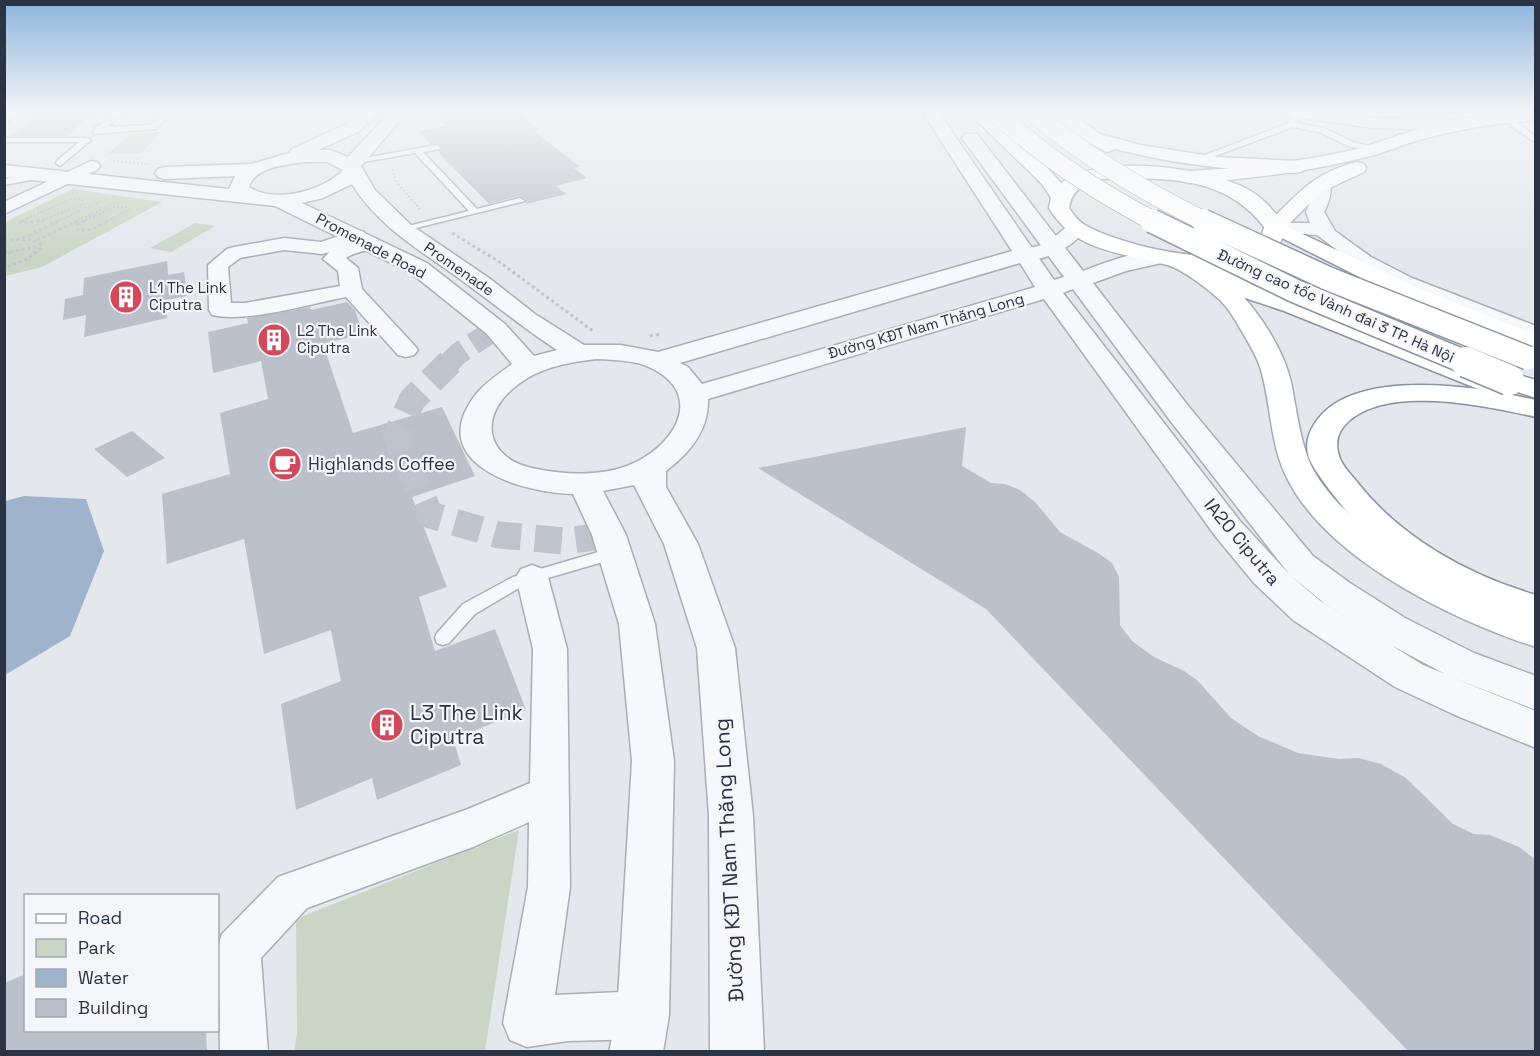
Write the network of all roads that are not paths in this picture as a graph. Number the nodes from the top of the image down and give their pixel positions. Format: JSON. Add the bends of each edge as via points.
{"nodes":[{"id":1,"x":5,"y":159,"type":"edge"},
{"id":2,"x":70,"y":159,"type":"edge"},
{"id":3,"x":285,"y":159,"type":"edge"},
{"id":4,"x":337,"y":159,"type":"edge"},
{"id":5,"x":358,"y":159,"type":"edge"},
{"id":6,"x":375,"y":159,"type":"edge"},
{"id":7,"x":426,"y":159,"type":"edge"},
{"id":8,"x":961,"y":159,"type":"edge"},
{"id":9,"x":987,"y":159,"type":"edge"},
{"id":10,"x":1027,"y":159,"type":"edge"},
{"id":11,"x":1052,"y":159,"type":"edge"},
{"id":12,"x":1095,"y":159,"type":"edge"},
{"id":13,"x":1129,"y":159,"type":"edge"},
{"id":14,"x":1163,"y":159,"type":"edge"},
{"id":15,"x":1211,"y":159,"type":"edge"},
{"id":16,"x":1330,"y":159,"type":"edge"},
{"id":17,"x":1378,"y":159,"type":"edge"},
{"id":18,"x":280,"y":160,"type":"joint"},
{"id":19,"x":352,"y":166,"type":"junction"},
{"id":20,"x":256,"y":169,"type":"junction"},
{"id":21,"x":1192,"y":169,"type":"junction"},
{"id":22,"x":4,"y":171,"type":"edge"},
{"id":23,"x":58,"y":172,"type":"junction"},
{"id":24,"x":1160,"y":172,"type":"junction"},
{"id":25,"x":4,"y":182,"type":"edge"},
{"id":26,"x":1322,"y":183,"type":"junction"},
{"id":27,"x":1059,"y":196,"type":"junction"},
{"id":28,"x":256,"y":198,"type":"junction"},
{"id":29,"x":279,"y":200,"type":"junction"},
{"id":30,"x":520,"y":201,"type":"dead end"},
{"id":31,"x":4,"y":209,"type":"edge"},
{"id":32,"x":475,"y":212,"type":"junction"},
{"id":33,"x":1275,"y":227,"type":"junction"},
{"id":34,"x":1076,"y":229,"type":"junction"},
{"id":35,"x":1322,"y":229,"type":"junction"},
{"id":36,"x":403,"y":230,"type":"junction"},
{"id":37,"x":362,"y":239,"type":"junction"},
{"id":38,"x":1053,"y":248,"type":"junction"},
{"id":39,"x":1024,"y":255,"type":"junction"},
{"id":40,"x":1176,"y":260,"type":"junction"},
{"id":41,"x":1063,"y":285,"type":"junction"},
{"id":42,"x":351,"y":290,"type":"junction"},
{"id":43,"x":589,"y":344,"type":"junction"},
{"id":44,"x":656,"y":344,"type":"junction"},
{"id":45,"x":1534,"y":349,"type":"edge"},
{"id":46,"x":406,"y":350,"type":"dead end"},
{"id":47,"x":517,"y":373,"type":"junction"},
{"id":48,"x":1536,"y":390,"type":"edge"},
{"id":49,"x":693,"y":395,"type":"junction"},
{"id":50,"x":1536,"y":403,"type":"edge"},
{"id":51,"x":1536,"y":409,"type":"edge"},
{"id":52,"x":651,"y":467,"type":"junction"},
{"id":53,"x":584,"y":484,"type":"junction"},
{"id":54,"x":615,"y":553,"type":"junction"},
{"id":55,"x":532,"y":577,"type":"junction"},
{"id":56,"x":1536,"y":609,"type":"edge"},
{"id":57,"x":1536,"y":632,"type":"edge"},
{"id":58,"x":443,"y":638,"type":"dead end"},
{"id":59,"x":1536,"y":693,"type":"edge"},
{"id":60,"x":1536,"y":730,"type":"edge"},
{"id":61,"x":549,"y":794,"type":"junction"},
{"id":62,"x":639,"y":1034,"type":"edge"},
{"id":63,"x":244,"y":1052,"type":"edge"},
{"id":64,"x":737,"y":1052,"type":"edge"}],
"edges":[{"from":1,"to":23,"type":"street"},
{"from":2,"to":23,"type":"lane"},
{"from":3,"to":18,"type":"street"},
{"from":4,"to":19,"type":"street"},
{"from":5,"to":19,"type":"street"},
{"from":6,"to":19,"type":"lane"},
{"from":7,"to":32,"type":"lane"},
{"from":8,"to":39,"type":"street"},
{"from":9,"to":38,"type":"street"},
{"from":10,"to":27,"type":"main road","via":[[1050,179]]},
{"from":11,"to":48,"type":"main road","name":"Đường cao tốc Vành đai 3 TP. Hà Nội","bridge":true,"via":[[1197,245],[1339,311]]},
{"from":12,"to":45,"type":"main road","name":"Đường cao tốc Vành đai 3 TP. Hà Nội","bridge":true,"via":[[1137,186],[1237,238],[1360,292]]},
{"from":13,"to":24,"type":"main road"},
{"from":14,"to":21,"type":"main road"},
{"from":15,"to":21,"type":"lane"},
{"from":16,"to":21,"type":"main road","via":[[1296,167],[1235,165]]},
{"from":17,"to":26,"type":"main road"},
{"from":18,"to":20,"type":"street"},
{"from":19,"to":29,"type":"street","via":[[342,183]]},
{"from":19,"to":36,"type":"street","name":"Promenade","via":[[368,194]]},
{"from":20,"to":23,"type":"street","via":[[167,173],[91,166]]},
{"from":20,"to":28,"type":"street","via":[[238,186],[241,192]]},
{"from":21,"to":24,"type":"main road"},
{"from":21,"to":33,"type":"main road","via":[[1247,197],[1266,211]]},
{"from":22,"to":23,"type":"street"},
{"from":23,"to":25,"type":"lane"},
{"from":23,"to":28,"type":"street"},
{"from":23,"to":31,"type":"street"},
{"from":24,"to":27,"type":"main road","via":[[1100,173],[1081,178]]},
{"from":26,"to":33,"type":"main road"},
{"from":26,"to":35,"type":"street","via":[[1321,200],[1315,212]]},
{"from":27,"to":34,"type":"main road","via":[[1059,208]]},
{"from":28,"to":29,"type":"street"},
{"from":29,"to":37,"type":"street","name":"Promenade Road"},
{"from":30,"to":32,"type":"lane"},
{"from":32,"to":36,"type":"lane"},
{"from":33,"to":35,"type":"street"},
{"from":33,"to":40,"type":"main road","via":[[1272,239],[1260,250],[1238,258]]},
{"from":33,"to":45,"type":"main road","via":[[1362,272]]},
{"from":34,"to":38,"type":"street"},
{"from":34,"to":40,"type":"main road","via":[[1111,246]]},
{"from":35,"to":45,"type":"street","via":[[1364,261]]},
{"from":36,"to":43,"type":"street","name":"Promenade","via":[[526,320]]},
{"from":37,"to":42,"type":"street","via":[[333,259],[348,268]]},
{"from":37,"to":42,"type":"street","via":[[322,248],[284,243],[234,253],[218,265],[220,310],[245,310]]},
{"from":37,"to":47,"type":"street","name":"Promenade Road","via":[[418,268],[496,330],[527,365]]},
{"from":38,"to":39,"type":"street"},
{"from":38,"to":41,"type":"street"},
{"from":39,"to":41,"type":"street"},
{"from":39,"to":44,"type":"street"},
{"from":40,"to":41,"type":"street","name":"Đường KĐT Nam Thăng Long","via":[[1119,266]]},
{"from":40,"to":50,"type":"main road"},
{"from":40,"to":57,"type":"main road","via":[[1228,294],[1271,362],[1299,473],[1320,502],[1356,538],[1402,571],[1460,602]]},
{"from":41,"to":49,"type":"street","name":"Đường KĐT Nam Thăng Long"},
{"from":41,"to":59,"type":"street","name":"IA20 Ciputra","via":[[1301,565],[1392,628],[1460,664]]},
{"from":41,"to":60,"type":"street","name":"IA20 Ciputra","via":[[1228,529],[1266,574],[1306,610],[1409,676]]},
{"from":42,"to":46,"type":"street"},
{"from":43,"to":44,"type":"street","via":[[629,353]]},
{"from":43,"to":47,"type":"street"},
{"from":44,"to":49,"type":"street"},
{"from":47,"to":53,"type":"street","via":[[496,388],[482,406],[476,426],[479,445],[494,463],[517,476],[549,483]]},
{"from":49,"to":52,"type":"street","via":[[694,421],[684,439]]},
{"from":51,"to":56,"type":"main road","via":[[1464,396],[1382,394],[1356,401],[1334,416],[1324,429],[1323,441],[1325,460],[1348,494],[1411,550],[1465,583]]},
{"from":52,"to":53,"type":"street"},
{"from":52,"to":64,"type":"street","name":"Đường KĐT Nam Thăng Long","via":[[650,487],[681,544],[716,648],[731,816]]},
{"from":53,"to":54,"type":"street"},
{"from":54,"to":55,"type":"lane"},
{"from":54,"to":62,"type":"street","via":[[637,624],[653,761]]},
{"from":55,"to":58,"type":"lane","via":[[469,609]]},
{"from":55,"to":61,"type":"street","via":[[550,649]]},
{"from":61,"to":62,"type":"street","via":[[549,887],[527,1023],[568,1017]]},
{"from":61,"to":63,"type":"street","via":[[473,827],[293,892],[238,950]]}]}
